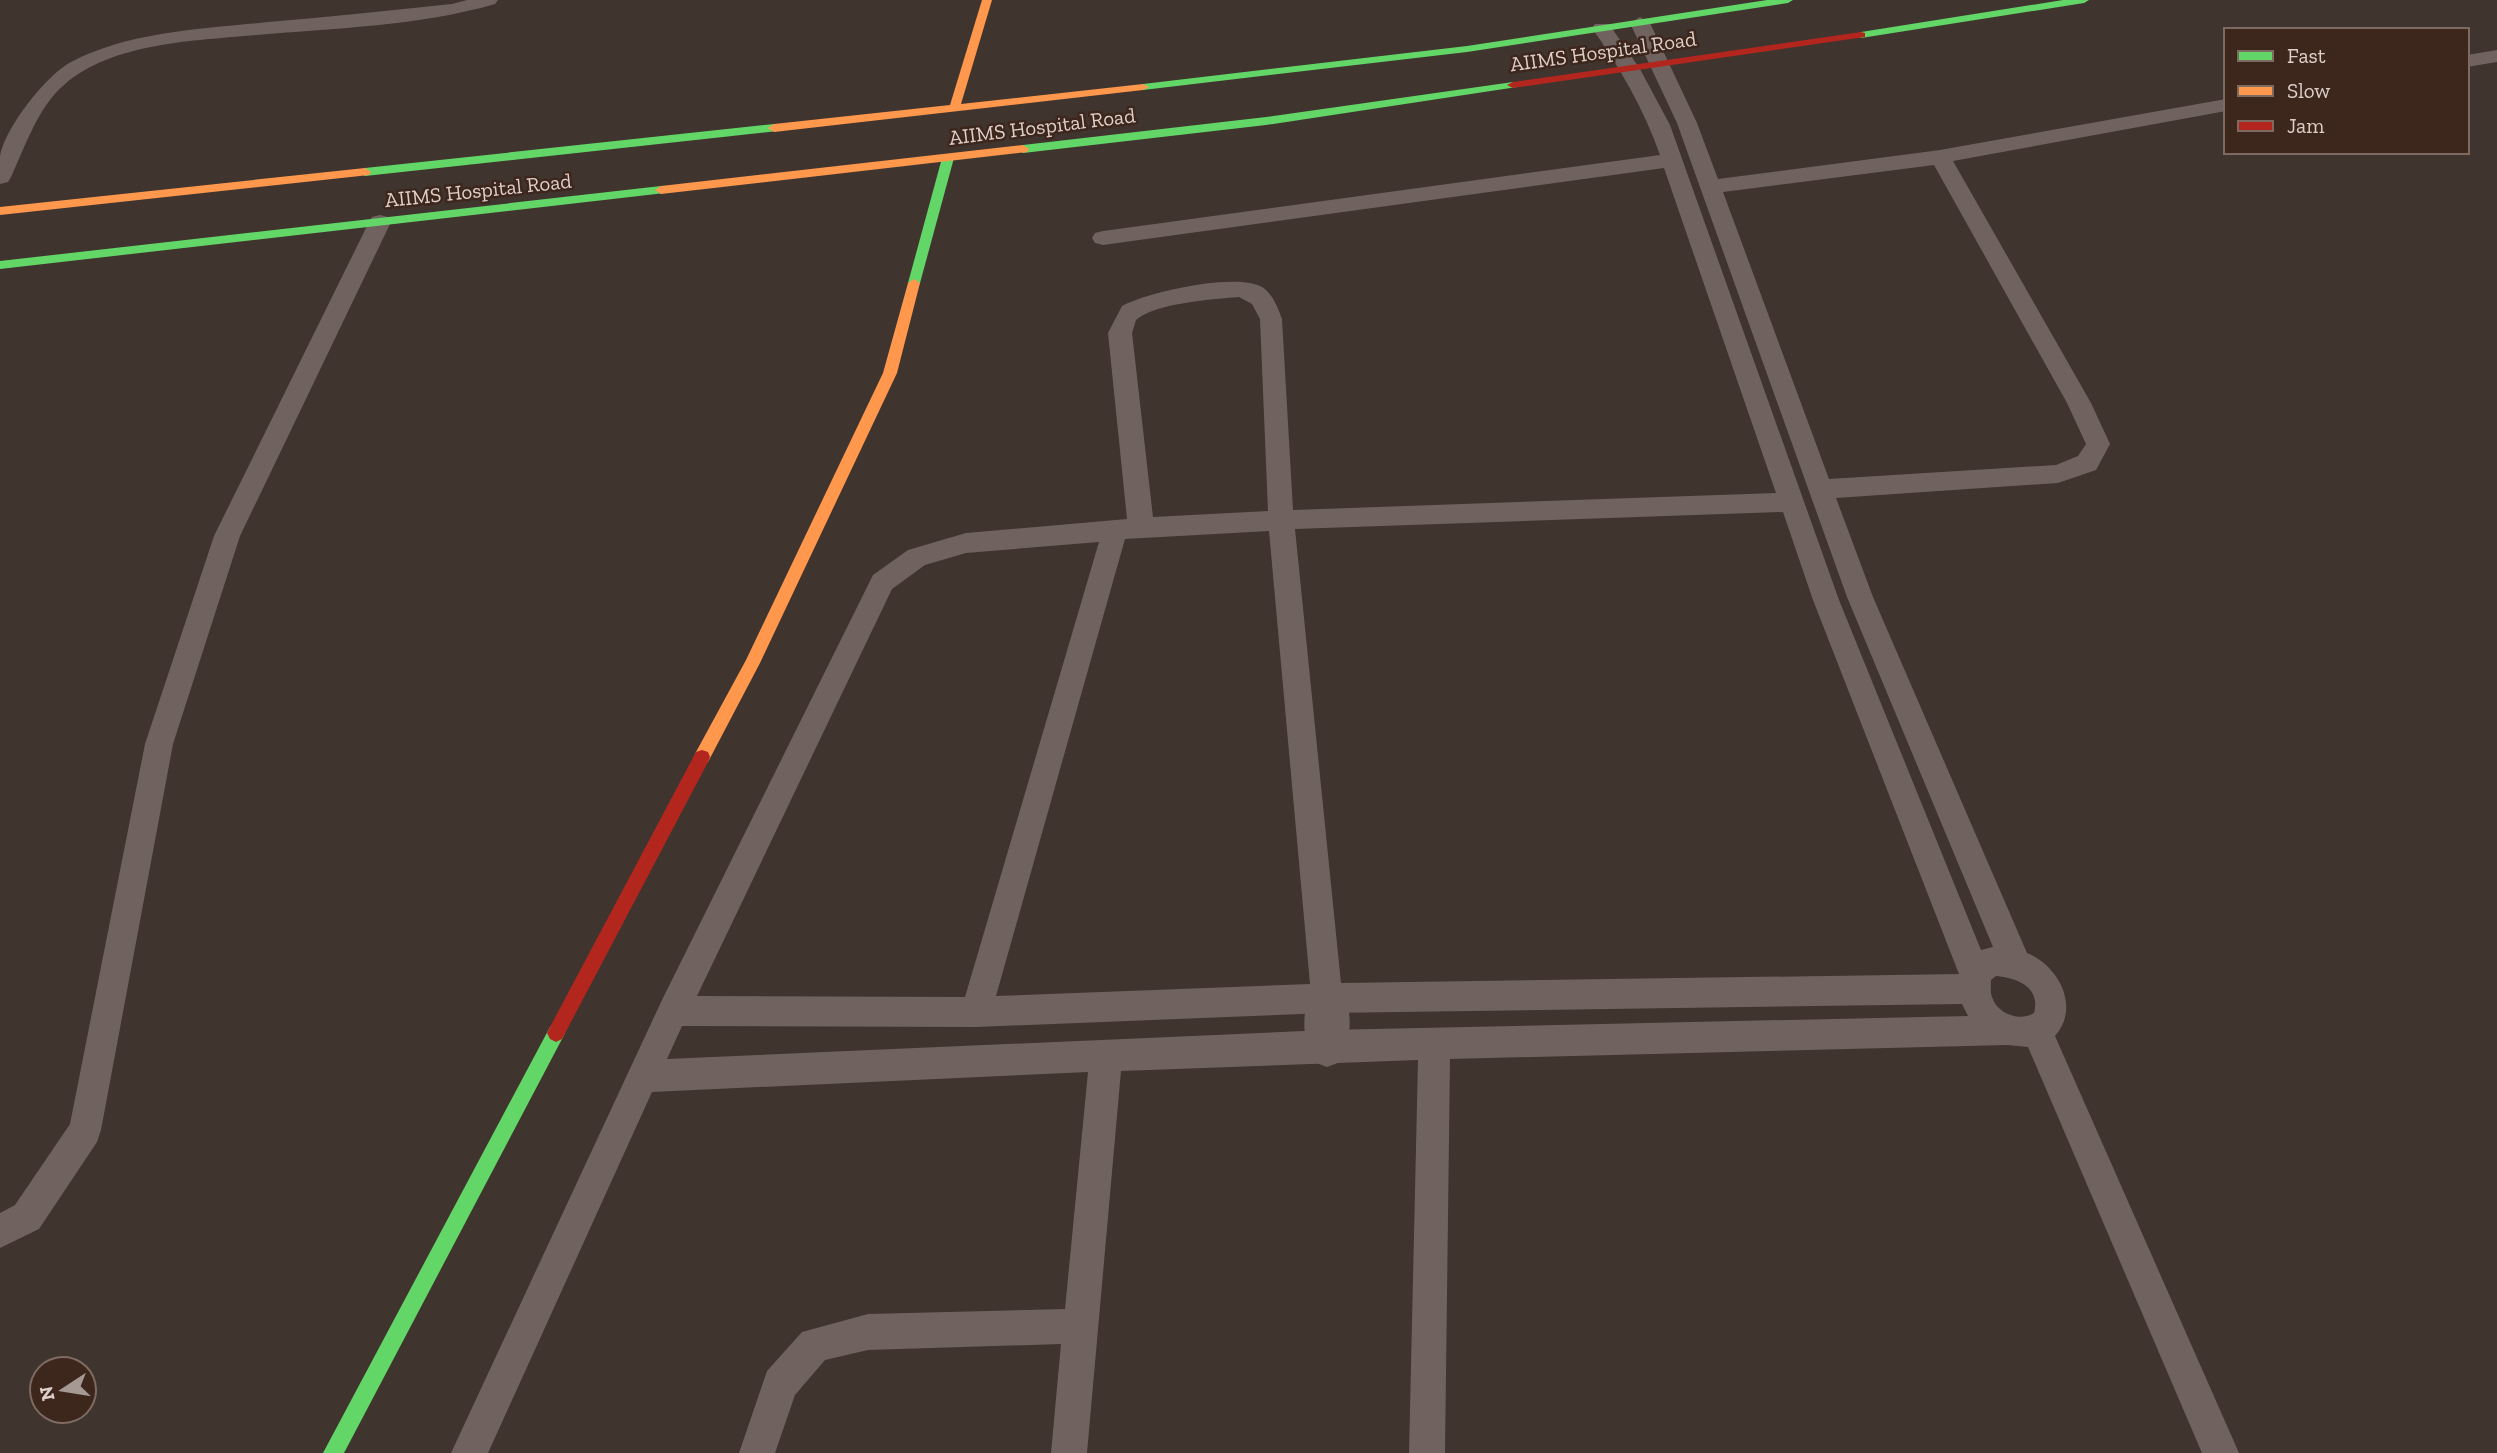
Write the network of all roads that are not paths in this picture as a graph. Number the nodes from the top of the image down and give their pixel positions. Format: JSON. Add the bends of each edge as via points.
{"nodes":[{"id":1,"x":488,"y":0,"type":"edge"},
{"id":2,"x":987,"y":0,"type":"edge"},
{"id":3,"x":1788,"y":0,"type":"edge"},
{"id":4,"x":2084,"y":0,"type":"edge"},
{"id":5,"x":1640,"y":23,"type":"junction"},
{"id":6,"x":1602,"y":29,"type":"junction"},
{"id":7,"x":2497,"y":56,"type":"edge"},
{"id":8,"x":2469,"y":61,"type":"edge"},
{"id":9,"x":1659,"y":64,"type":"junction"},
{"id":10,"x":1630,"y":69,"type":"junction"},
{"id":11,"x":2224,"y":105,"type":"edge"},
{"id":12,"x":954,"y":109,"type":"junction"},
{"id":13,"x":1940,"y":157,"type":"junction"},
{"id":14,"x":948,"y":158,"type":"junction"},
{"id":15,"x":1672,"y":160,"type":"junction"},
{"id":16,"x":0,"y":177,"type":"edge"},
{"id":17,"x":1710,"y":187,"type":"junction"},
{"id":18,"x":0,"y":211,"type":"edge"},
{"id":19,"x":380,"y":222,"type":"junction"},
{"id":20,"x":1103,"y":237,"type":"dead end"},
{"id":21,"x":0,"y":265,"type":"edge"},
{"id":22,"x":1821,"y":489,"type":"junction"},
{"id":23,"x":1791,"y":502,"type":"junction"},
{"id":24,"x":1281,"y":520,"type":"junction"},
{"id":25,"x":1128,"y":529,"type":"junction"},
{"id":26,"x":2015,"y":962,"type":"junction"},
{"id":27,"x":1973,"y":981,"type":"junction"},
{"id":28,"x":1327,"y":998,"type":"junction"},
{"id":29,"x":673,"y":1011,"type":"junction"},
{"id":30,"x":976,"y":1012,"type":"junction"},
{"id":31,"x":2021,"y":1032,"type":"junction"},
{"id":32,"x":1434,"y":1045,"type":"junction"},
{"id":33,"x":1327,"y":1046,"type":"junction"},
{"id":34,"x":1106,"y":1056,"type":"junction"},
{"id":35,"x":645,"y":1076,"type":"junction"},
{"id":36,"x":0,"y":1231,"type":"edge"},
{"id":37,"x":1082,"y":1326,"type":"junction"},
{"id":38,"x":332,"y":1453,"type":"edge"},
{"id":39,"x":469,"y":1453,"type":"edge"},
{"id":40,"x":757,"y":1453,"type":"edge"},
{"id":41,"x":1069,"y":1453,"type":"edge"},
{"id":42,"x":1427,"y":1453,"type":"edge"},
{"id":43,"x":2221,"y":1453,"type":"edge"}],
"edges":[{"from":1,"to":16,"type":"lane","via":[[454,10],[182,37],[118,51],[83,64],[56,81]]},
{"from":2,"to":12,"type":"street"},
{"from":3,"to":5,"type":"street","name":"AIIMS Hospital Road"},
{"from":4,"to":9,"type":"street","name":"AIIMS Hospital Road"},
{"from":5,"to":6,"type":"street","name":"AIIMS Hospital Road"},
{"from":5,"to":9,"type":"lane"},
{"from":6,"to":10,"type":"lane"},
{"from":6,"to":12,"type":"street","name":"AIIMS Hospital Road","via":[[1113,96]]},
{"from":7,"to":8,"type":"lane"},
{"from":9,"to":10,"type":"street","name":"AIIMS Hospital Road"},
{"from":9,"to":17,"type":"lane"},
{"from":10,"to":14,"type":"street","name":"AIIMS Hospital Road","via":[[1266,121],[1116,132]]},
{"from":10,"to":15,"type":"lane","via":[[1660,125]]},
{"from":11,"to":13,"type":"lane"},
{"from":12,"to":18,"type":"street","name":"AIIMS Hospital Road"},
{"from":13,"to":17,"type":"lane"},
{"from":13,"to":22,"type":"lane","via":[[2098,444],[2087,463],[2058,474]]},
{"from":14,"to":19,"type":"street","name":"AIIMS Hospital Road"},
{"from":14,"to":38,"type":"street","via":[[890,373],[752,663]]},
{"from":15,"to":20,"type":"lane"},
{"from":15,"to":23,"type":"lane"},
{"from":17,"to":22,"type":"lane"},
{"from":19,"to":21,"type":"street","name":"AIIMS Hospital Road"},
{"from":19,"to":36,"type":"lane","via":[[227,536],[159,744],[85,1130],[27,1217]]},
{"from":22,"to":26,"type":"lane","via":[[1860,597]]},
{"from":23,"to":24,"type":"lane"},
{"from":23,"to":27,"type":"lane"},
{"from":24,"to":25,"type":"lane"},
{"from":24,"to":25,"type":"lane","via":[[1271,319],[1263,300],[1247,290],[1229,290],[1147,304],[1131,311],[1124,321],[1120,333]]},
{"from":24,"to":28,"type":"lane"},
{"from":25,"to":29,"type":"lane","via":[[966,543],[917,557],[882,582]]},
{"from":25,"to":30,"type":"lane"},
{"from":26,"to":27,"type":"lane","via":[[1991,961]]},
{"from":26,"to":31,"type":"lane","via":[[2044,982],[2051,997],[2048,1024]]},
{"from":27,"to":28,"type":"lane"},
{"from":27,"to":31,"type":"lane","via":[[1976,1005],[1988,1021]]},
{"from":28,"to":30,"type":"lane"},
{"from":28,"to":33,"type":"street"},
{"from":29,"to":30,"type":"lane"},
{"from":29,"to":35,"type":"lane"},
{"from":31,"to":32,"type":"lane"},
{"from":31,"to":43,"type":"lane"},
{"from":32,"to":33,"type":"lane"},
{"from":32,"to":42,"type":"lane"},
{"from":33,"to":34,"type":"lane"},
{"from":34,"to":35,"type":"lane"},
{"from":34,"to":37,"type":"lane"},
{"from":35,"to":39,"type":"lane"},
{"from":37,"to":40,"type":"lane","via":[[868,1332],[814,1345],[780,1384]]},
{"from":37,"to":41,"type":"lane"}]}
